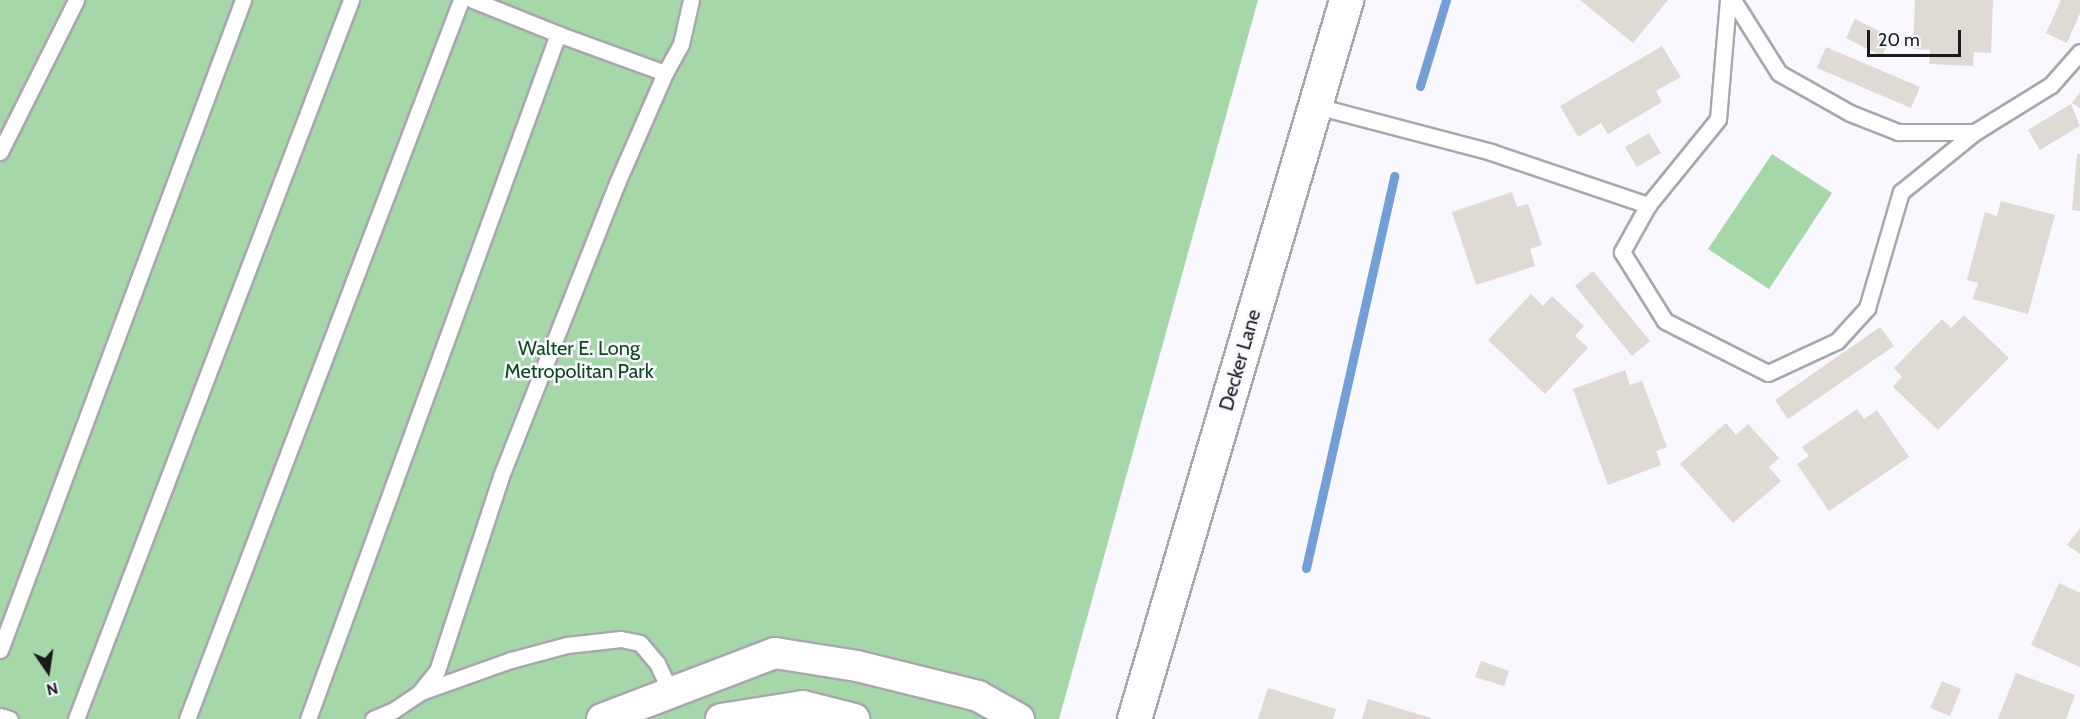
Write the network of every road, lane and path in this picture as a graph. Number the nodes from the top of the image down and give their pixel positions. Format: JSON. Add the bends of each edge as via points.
{"nodes":[{"id":1,"x":76,"y":0,"type":"edge"},
{"id":2,"x":243,"y":0,"type":"edge"},
{"id":3,"x":351,"y":0,"type":"edge"},
{"id":4,"x":460,"y":0,"type":"edge"},
{"id":5,"x":473,"y":0,"type":"edge"},
{"id":6,"x":691,"y":0,"type":"edge"},
{"id":7,"x":1346,"y":0,"type":"edge"},
{"id":8,"x":1728,"y":0,"type":"edge"},
{"id":9,"x":1733,"y":0,"type":"edge"},
{"id":10,"x":558,"y":34,"type":"junction"},
{"id":11,"x":2080,"y":52,"type":"edge"},
{"id":12,"x":665,"y":73,"type":"junction"},
{"id":13,"x":1316,"y":106,"type":"junction"},
{"id":14,"x":1975,"y":132,"type":"junction"},
{"id":15,"x":0,"y":152,"type":"edge"},
{"id":16,"x":1648,"y":205,"type":"junction"},
{"id":17,"x":0,"y":650,"type":"edge"},
{"id":18,"x":670,"y":692,"type":"junction"},
{"id":19,"x":419,"y":693,"type":"junction"},
{"id":20,"x":0,"y":716,"type":"edge"},
{"id":21,"x":10,"y":719,"type":"edge"},
{"id":22,"x":76,"y":719,"type":"edge"},
{"id":23,"x":187,"y":719,"type":"edge"},
{"id":24,"x":308,"y":719,"type":"edge"},
{"id":25,"x":373,"y":719,"type":"edge"},
{"id":26,"x":602,"y":719,"type":"edge"},
{"id":27,"x":721,"y":719,"type":"edge"},
{"id":28,"x":854,"y":719,"type":"edge"},
{"id":29,"x":1019,"y":719,"type":"edge"},
{"id":30,"x":1134,"y":719,"type":"edge"}],
"edges":[{"from":1,"to":15,"type":"lane"},
{"from":2,"to":17,"type":"lane"},
{"from":3,"to":22,"type":"lane"},
{"from":4,"to":23,"type":"lane"},
{"from":5,"to":10,"type":"lane"},
{"from":6,"to":12,"type":"lane","via":[[681,44]]},
{"from":7,"to":13,"type":"main road","name":"Decker Lane"},
{"from":8,"to":16,"type":"lane","via":[[1718,119]]},
{"from":9,"to":14,"type":"lane","via":[[1779,73],[1850,113],[1898,132]]},
{"from":10,"to":12,"type":"lane"},
{"from":10,"to":24,"type":"lane"},
{"from":11,"to":14,"type":"lane","via":[[2052,85]]},
{"from":12,"to":19,"type":"lane","via":[[501,476],[437,671]]},
{"from":13,"to":16,"type":"lane","via":[[1491,152]]},
{"from":13,"to":30,"type":"main road","name":"Decker Lane"},
{"from":14,"to":16,"type":"lane","via":[[1901,192],[1867,308],[1837,341],[1768,373],[1665,321],[1622,252]]},
{"from":18,"to":19,"type":"lane","via":[[657,663],[640,643],[621,639],[567,645],[522,657]]},
{"from":18,"to":26,"type":"street"},
{"from":18,"to":29,"type":"street","via":[[775,653],[857,666],[978,696]]},
{"from":19,"to":25,"type":"lane"},
{"from":20,"to":21,"type":"lane"},
{"from":27,"to":28,"type":"street","via":[[803,706]]}]}
